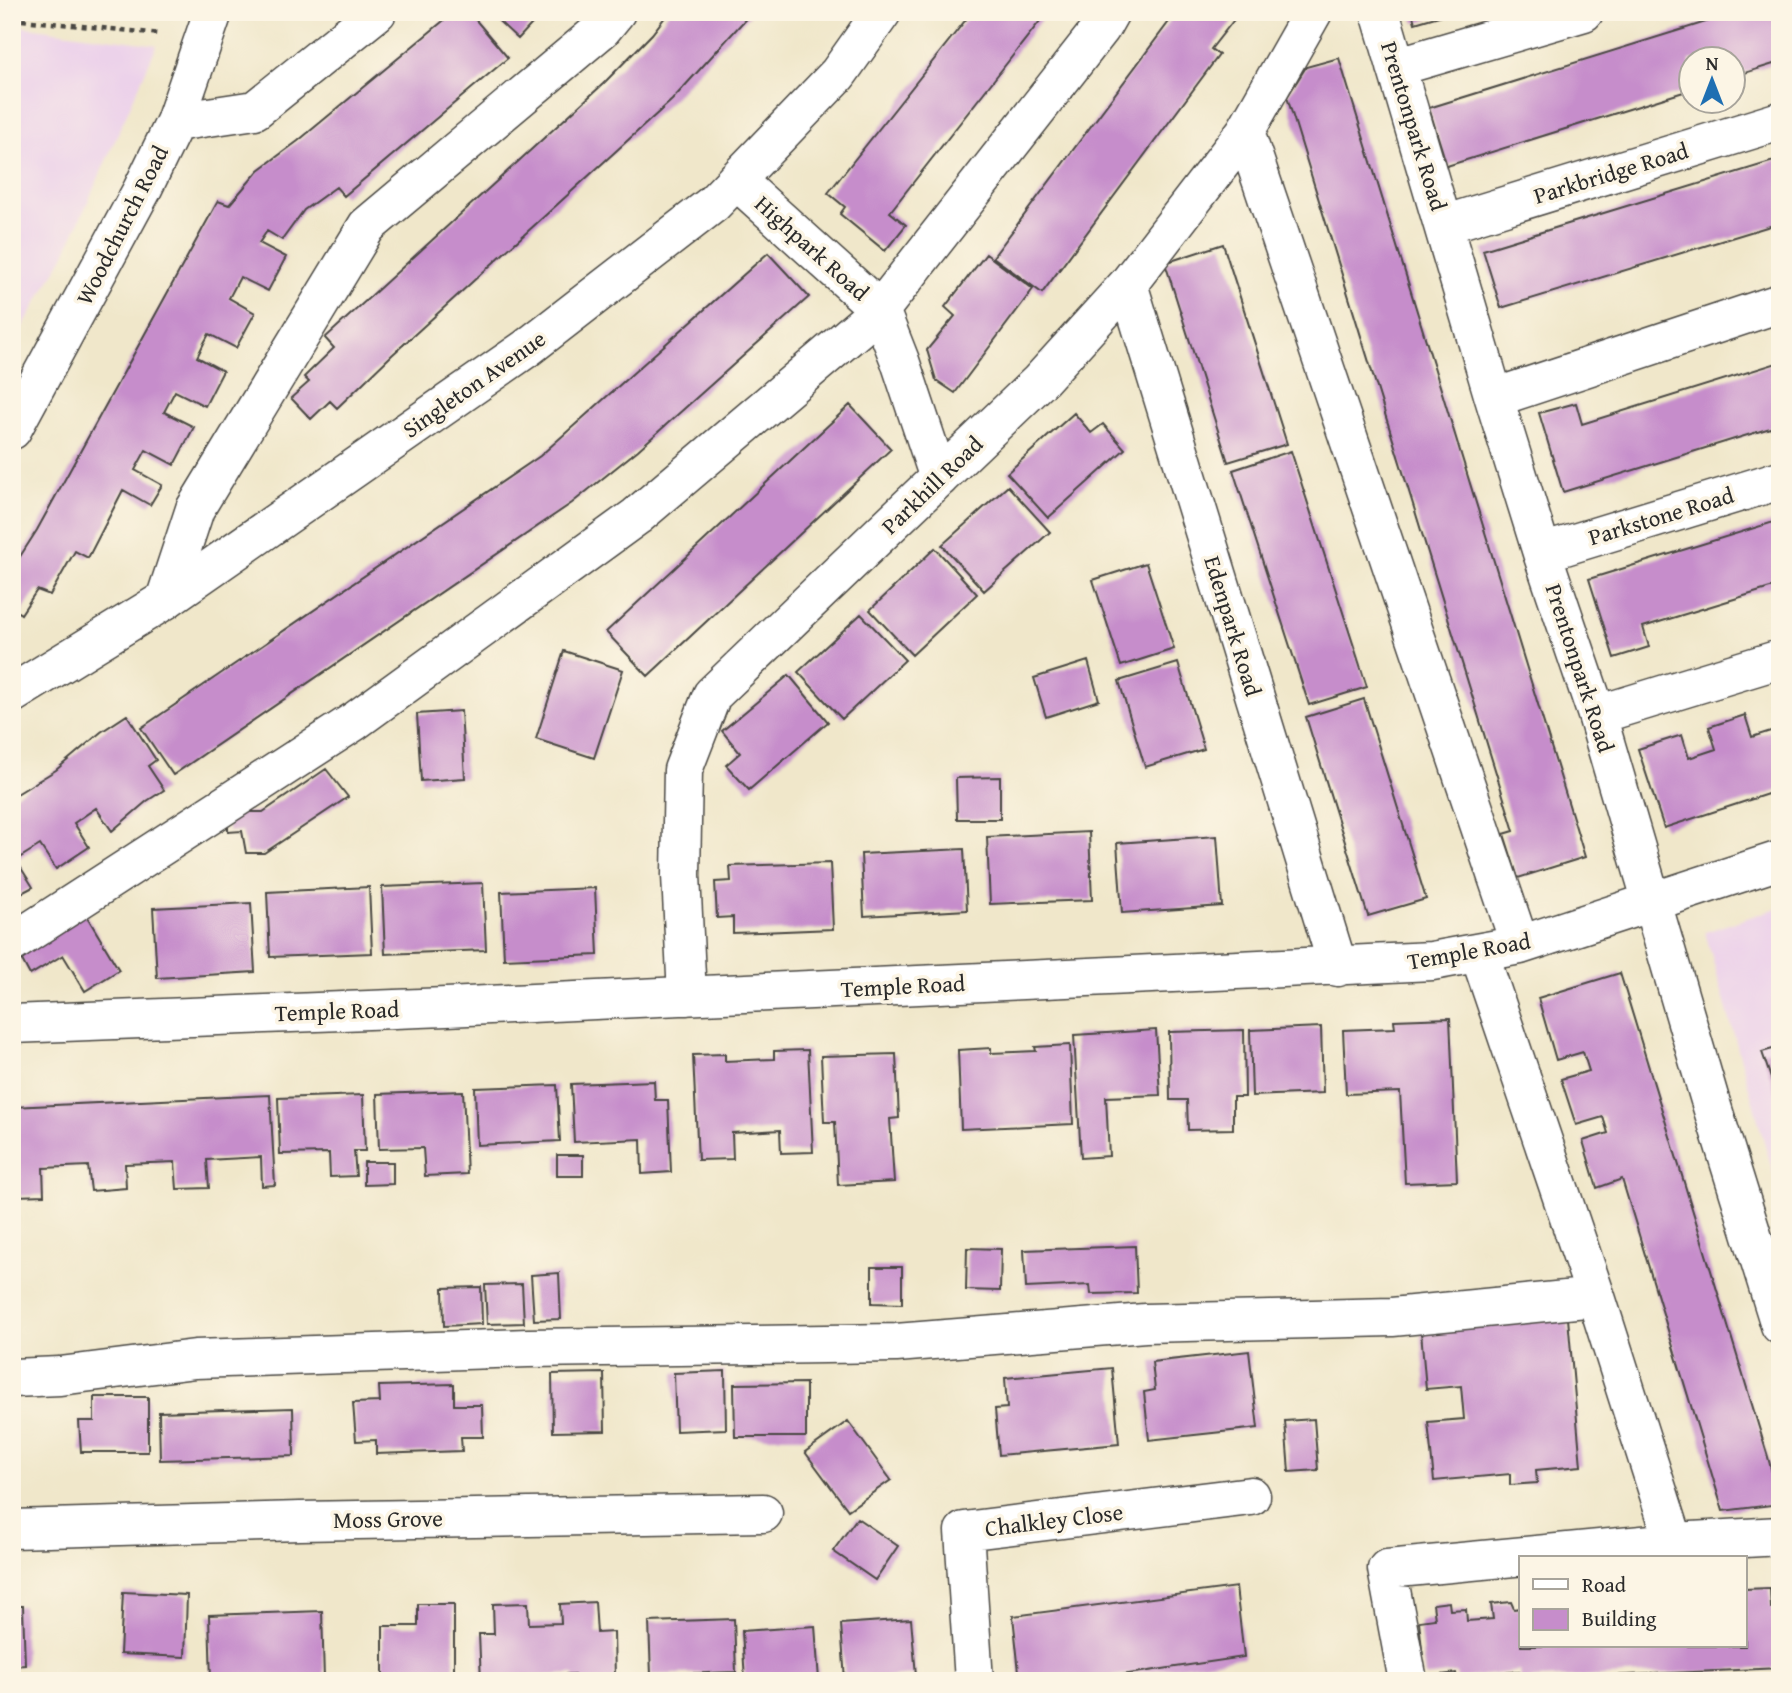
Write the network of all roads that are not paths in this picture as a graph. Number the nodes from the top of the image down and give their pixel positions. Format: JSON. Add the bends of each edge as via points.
{"nodes":[{"id":1,"x":377,"y":12,"type":"edge"},
{"id":2,"x":615,"y":12,"type":"edge"},
{"id":3,"x":882,"y":12,"type":"edge"},
{"id":4,"x":1110,"y":12,"type":"edge"},
{"id":5,"x":1313,"y":12,"type":"edge"},
{"id":6,"x":1380,"y":12,"type":"edge"},
{"id":7,"x":1584,"y":12,"type":"edge"},
{"id":8,"x":209,"y":26,"type":"edge"},
{"id":9,"x":1396,"y":67,"type":"junction"},
{"id":10,"x":1780,"y":121,"type":"edge"},
{"id":11,"x":175,"y":122,"type":"junction"},
{"id":12,"x":1245,"y":132,"type":"junction"},
{"id":13,"x":736,"y":180,"type":"junction"},
{"id":14,"x":1443,"y":225,"type":"junction"},
{"id":15,"x":1128,"y":284,"type":"junction"},
{"id":16,"x":1780,"y":303,"type":"edge"},
{"id":17,"x":880,"y":310,"type":"junction"},
{"id":18,"x":1494,"y":398,"type":"junction"},
{"id":19,"x":12,"y":430,"type":"edge"},
{"id":20,"x":939,"y":478,"type":"junction"},
{"id":21,"x":1780,"y":480,"type":"edge"},
{"id":22,"x":1542,"y":553,"type":"junction"},
{"id":23,"x":165,"y":600,"type":"junction"},
{"id":24,"x":1780,"y":659,"type":"edge"},
{"id":25,"x":20,"y":682,"type":"edge"},
{"id":26,"x":1597,"y":715,"type":"junction"},
{"id":27,"x":1780,"y":860,"type":"edge"},
{"id":28,"x":1651,"y":902,"type":"junction"},
{"id":29,"x":12,"y":943,"type":"edge"},
{"id":30,"x":1520,"y":945,"type":"junction"},
{"id":31,"x":1479,"y":953,"type":"junction"},
{"id":32,"x":1338,"y":967,"type":"junction"},
{"id":33,"x":687,"y":996,"type":"junction"},
{"id":34,"x":12,"y":1024,"type":"edge"},
{"id":35,"x":1596,"y":1297,"type":"junction"},
{"id":36,"x":1780,"y":1325,"type":"edge"},
{"id":37,"x":12,"y":1378,"type":"edge"},
{"id":38,"x":1251,"y":1496,"type":"dead end"},
{"id":39,"x":763,"y":1513,"type":"dead end"},
{"id":40,"x":12,"y":1529,"type":"edge"},
{"id":41,"x":1780,"y":1536,"type":"edge"},
{"id":42,"x":1674,"y":1542,"type":"junction"},
{"id":43,"x":1525,"y":1556,"type":"edge"},
{"id":44,"x":1519,"y":1557,"type":"edge"},
{"id":45,"x":974,"y":1681,"type":"edge"},
{"id":46,"x":1408,"y":1681,"type":"edge"}],
"edges":[{"from":1,"to":11,"type":"main road","via":[[255,110]]},
{"from":2,"to":23,"type":"main road","via":[[602,29],[367,226],[195,509]]},
{"from":3,"to":13,"type":"main road","name":"Singleton Avenue","via":[[838,74]]},
{"from":4,"to":17,"type":"main road"},
{"from":5,"to":12,"type":"main road","name":"Parkhill Road"},
{"from":6,"to":9,"type":"main road","name":"Prentonpark Road"},
{"from":7,"to":9,"type":"main road"},
{"from":8,"to":11,"type":"main road","name":"Woodchurch Road"},
{"from":9,"to":14,"type":"main road","name":"Prentonpark Road"},
{"from":10,"to":14,"type":"main road","name":"Parkbridge Road"},
{"from":11,"to":19,"type":"main road","name":"Woodchurch Road"},
{"from":12,"to":15,"type":"main road","name":"Parkhill Road"},
{"from":12,"to":30,"type":"main road"},
{"from":13,"to":17,"type":"main road","name":"Highpark Road"},
{"from":13,"to":23,"type":"main road","name":"Singleton Avenue","via":[[713,205],[527,348]]},
{"from":14,"to":18,"type":"main road","name":"Prentonpark Road"},
{"from":15,"to":20,"type":"main road","name":"Parkhill Road","via":[[1039,382]]},
{"from":15,"to":32,"type":"main road","name":"Edenpark Road"},
{"from":16,"to":18,"type":"main road"},
{"from":17,"to":20,"type":"main road","name":"Highpark Road"},
{"from":17,"to":29,"type":"main road","via":[[626,524],[355,721]]},
{"from":18,"to":22,"type":"main road","name":"Prentonpark Road"},
{"from":20,"to":33,"type":"main road","name":"Parkhill Road","via":[[712,695],[683,770],[681,875]]},
{"from":21,"to":22,"type":"main road","name":"Parkstone Road"},
{"from":22,"to":26,"type":"main road","name":"Prentonpark Road"},
{"from":23,"to":25,"type":"main road","name":"Singleton Avenue"},
{"from":24,"to":26,"type":"main road"},
{"from":26,"to":28,"type":"main road","name":"Prentonpark Road"},
{"from":27,"to":28,"type":"main road","name":"Temple Road"},
{"from":28,"to":30,"type":"main road","name":"Temple Road"},
{"from":28,"to":36,"type":"main road","name":"Prentonpark Road"},
{"from":30,"to":31,"type":"main road","name":"Temple Road"},
{"from":31,"to":32,"type":"main road","name":"Temple Road"},
{"from":31,"to":35,"type":"main road"},
{"from":32,"to":33,"type":"main road","name":"Temple Road"},
{"from":33,"to":34,"type":"main road","name":"Temple Road"},
{"from":35,"to":37,"type":"main road","via":[[1392,1317],[1145,1323],[896,1343],[195,1359]]},
{"from":35,"to":42,"type":"main road"},
{"from":38,"to":45,"type":"main road","name":"Chalkley Close","via":[[964,1531]]},
{"from":39,"to":40,"type":"main road","name":"Moss Grove"},
{"from":41,"to":42,"type":"main road"},
{"from":42,"to":43,"type":"main road"},
{"from":44,"to":46,"type":"main road","via":[[1387,1569]]}]}
